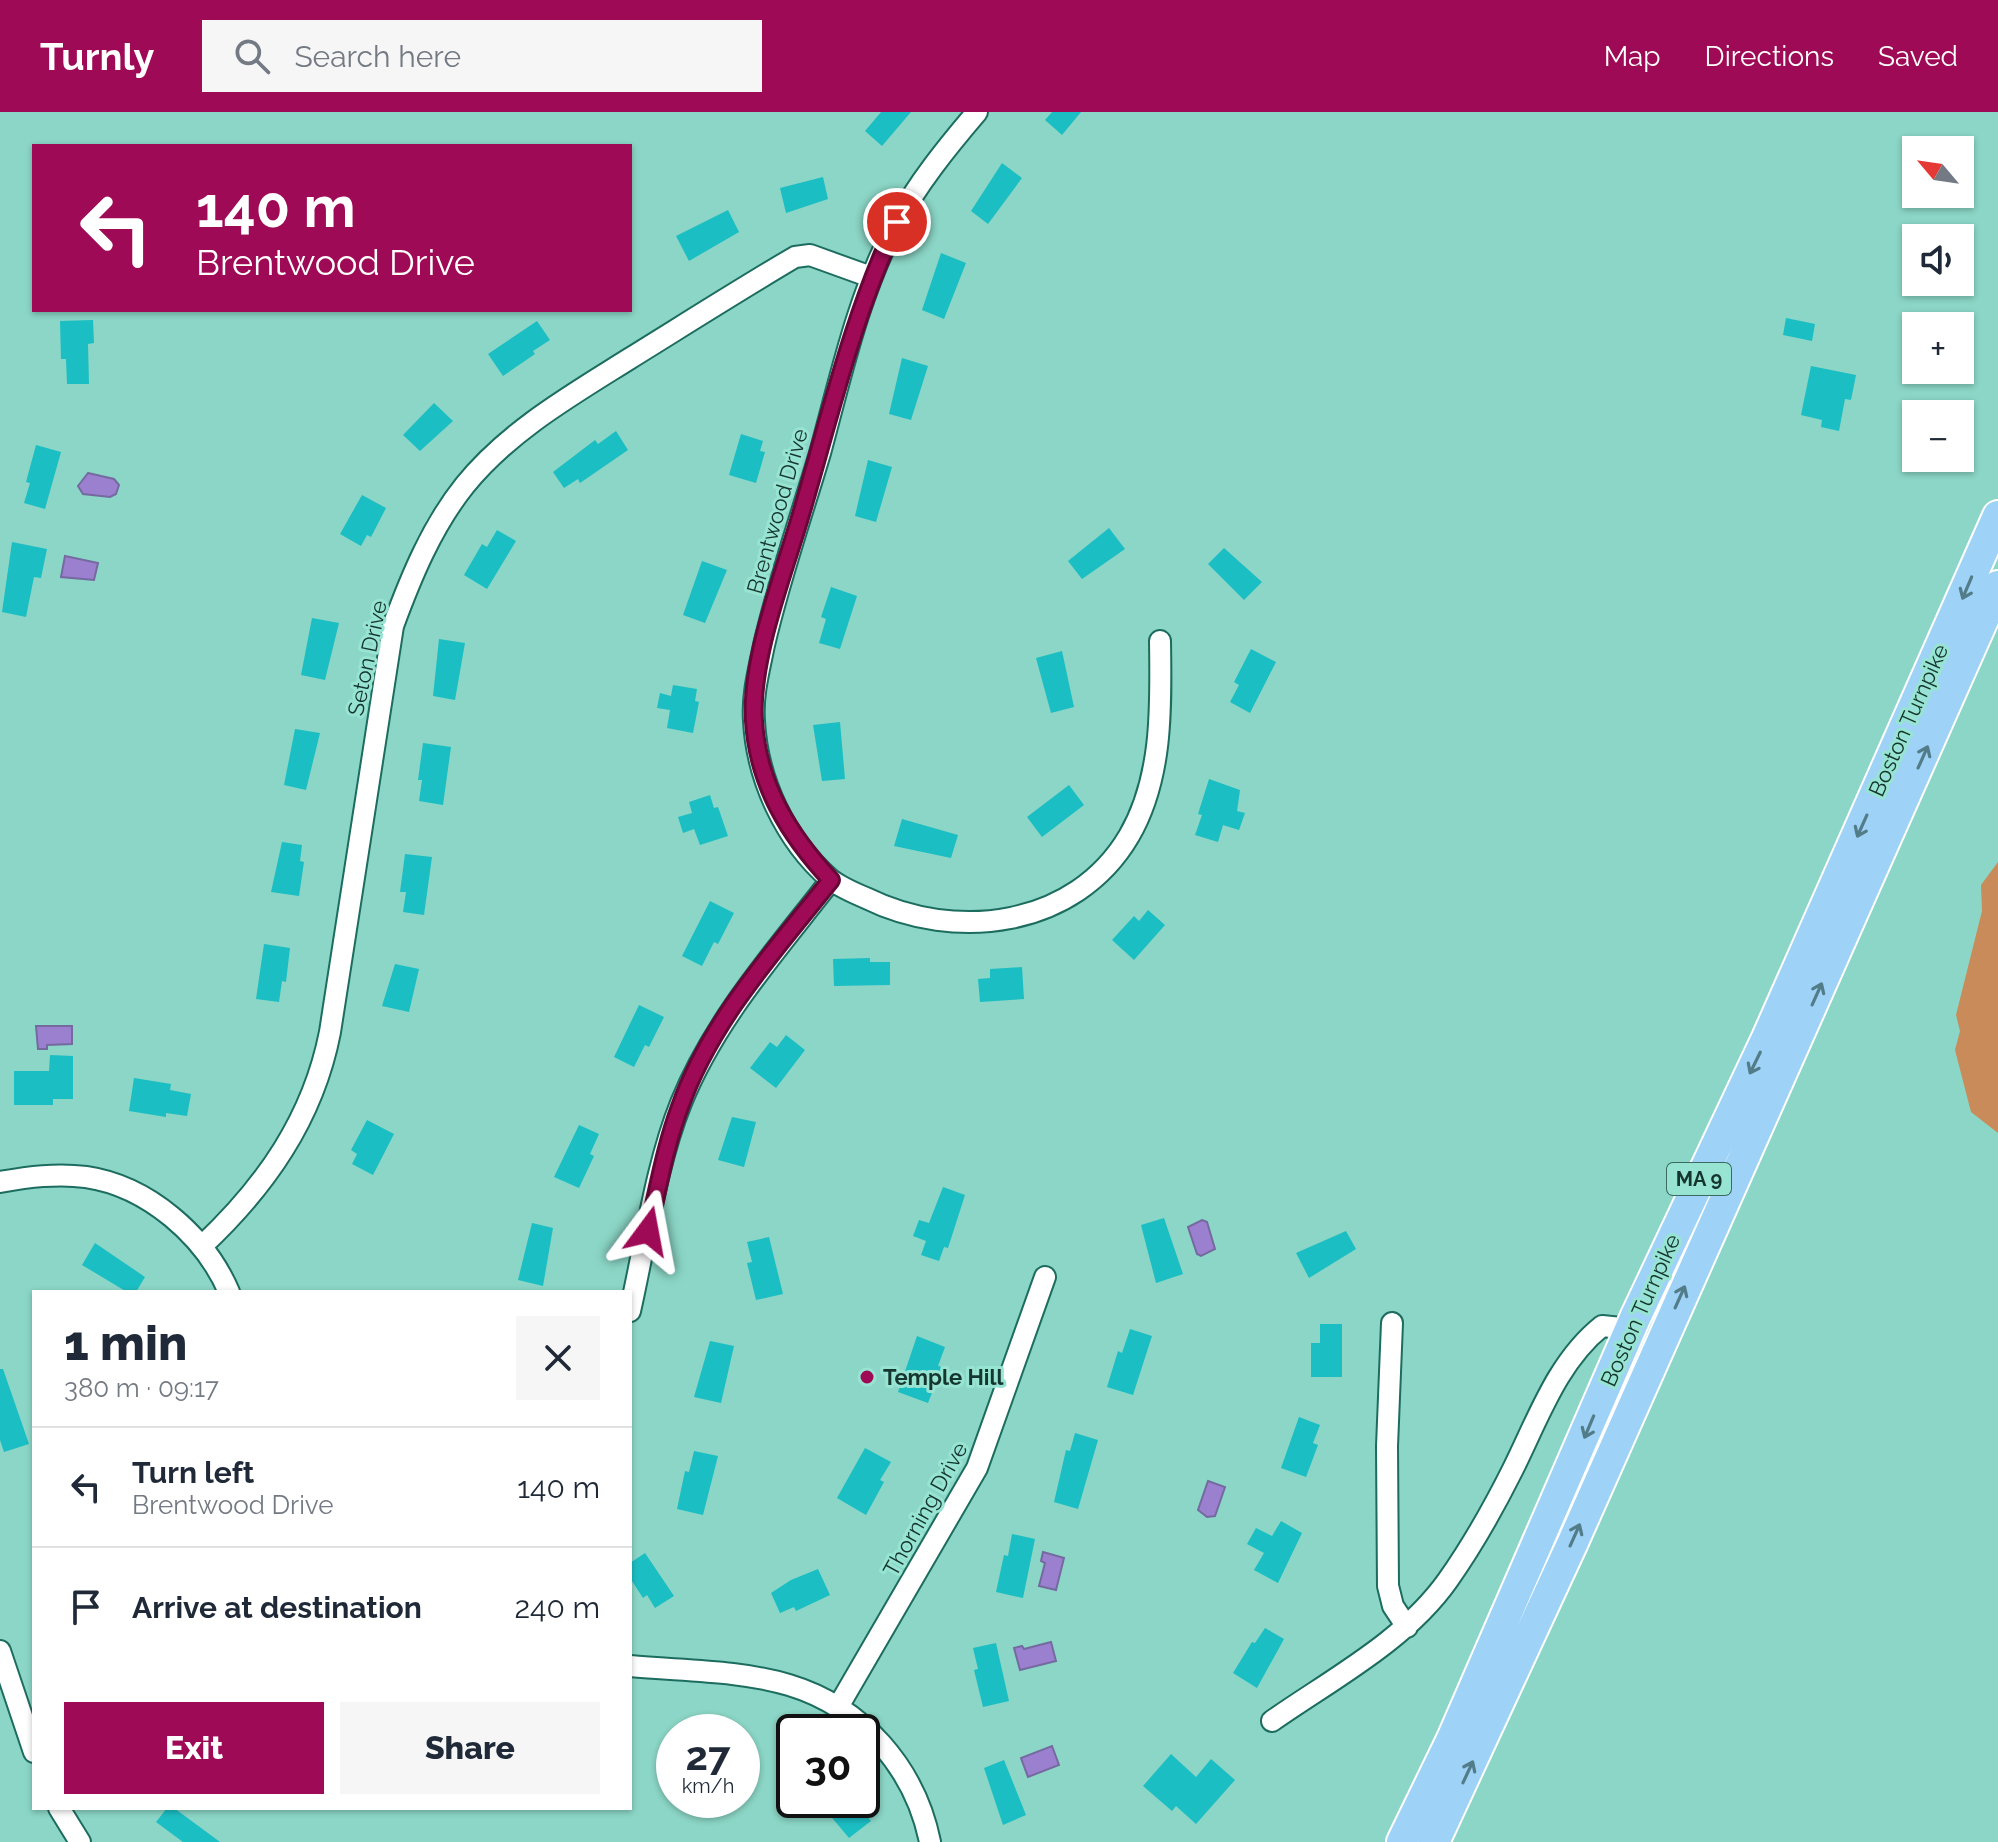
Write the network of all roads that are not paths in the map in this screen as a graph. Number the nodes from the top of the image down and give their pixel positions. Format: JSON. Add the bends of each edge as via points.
{"nodes":[{"id":1,"x":977,"y":112,"type":"edge"},
{"id":2,"x":871,"y":277,"type":"junction"},
{"id":3,"x":1998,"y":516,"type":"edge"},
{"id":4,"x":1998,"y":586,"type":"edge"},
{"id":5,"x":1160,"y":641,"type":"dead end"},
{"id":6,"x":831,"y":880,"type":"junction"},
{"id":7,"x":0,"y":1182,"type":"edge"},
{"id":8,"x":202,"y":1246,"type":"junction"},
{"id":9,"x":1045,"y":1277,"type":"dead end"},
{"id":10,"x":228,"y":1290,"type":"edge"},
{"id":11,"x":632,"y":1302,"type":"edge"},
{"id":12,"x":1392,"y":1323,"type":"dead end"},
{"id":13,"x":1631,"y":1329,"type":"junction"},
{"id":14,"x":1407,"y":1627,"type":"junction"},
{"id":15,"x":0,"y":1651,"type":"edge"},
{"id":16,"x":632,"y":1666,"type":"edge"},
{"id":17,"x":838,"y":1707,"type":"junction"},
{"id":18,"x":1272,"y":1721,"type":"dead end"},
{"id":19,"x":32,"y":1746,"type":"edge"},
{"id":20,"x":60,"y":1810,"type":"edge"},
{"id":21,"x":80,"y":1842,"type":"edge"},
{"id":22,"x":930,"y":1842,"type":"edge"},
{"id":23,"x":1402,"y":1842,"type":"edge"},
{"id":24,"x":1434,"y":1842,"type":"edge"}],
"edges":[{"from":1,"to":2,"type":"street","name":"Brentwood Drive","via":[[897,222]]},
{"from":2,"to":6,"type":"street","name":"Brentwood Drive","via":[[756,681],[754,720],[761,764],[778,812]]},
{"from":2,"to":8,"type":"street","name":"Seton Drive","via":[[810,255],[795,257],[554,406],[506,442],[464,486],[426,547],[393,626],[330,1032],[317,1085],[299,1126],[271,1168]]},
{"from":3,"to":13,"type":"highway","name":"Boston Turnpike","number":"MA 9","one_way":true,"via":[[1767,1038]]},
{"from":24,"to":4,"type":"highway","name":"Boston Turnpike","number":"MA 9","one_way":true},
{"from":5,"to":6,"type":"street","name":"Brentwood Drive","via":[[1157,746],[1148,792],[1128,839],[1085,886],[1025,915],[979,924],[897,912]]},
{"from":6,"to":11,"type":"street","via":[[748,986],[701,1060],[668,1146]]},
{"from":7,"to":8,"type":"street","via":[[68,1176],[118,1186],[163,1211]]},
{"from":8,"to":10,"type":"street"},
{"from":9,"to":17,"type":"street","name":"Thorning Drive","via":[[986,1450]]},
{"from":12,"to":14,"type":"street","via":[[1388,1586]]},
{"from":13,"to":14,"type":"street","via":[[1602,1326],[1582,1342],[1556,1380],[1476,1536],[1446,1583]]},
{"from":13,"to":23,"type":"highway","name":"Boston Turnpike","number":"MA 9","one_way":true},
{"from":14,"to":18,"type":"street"},
{"from":15,"to":19,"type":"street"},
{"from":16,"to":17,"type":"street","via":[[761,1679],[814,1694]]},
{"from":17,"to":22,"type":"street","via":[[881,1742],[898,1764],[919,1804]]},
{"from":20,"to":21,"type":"street"}]}
